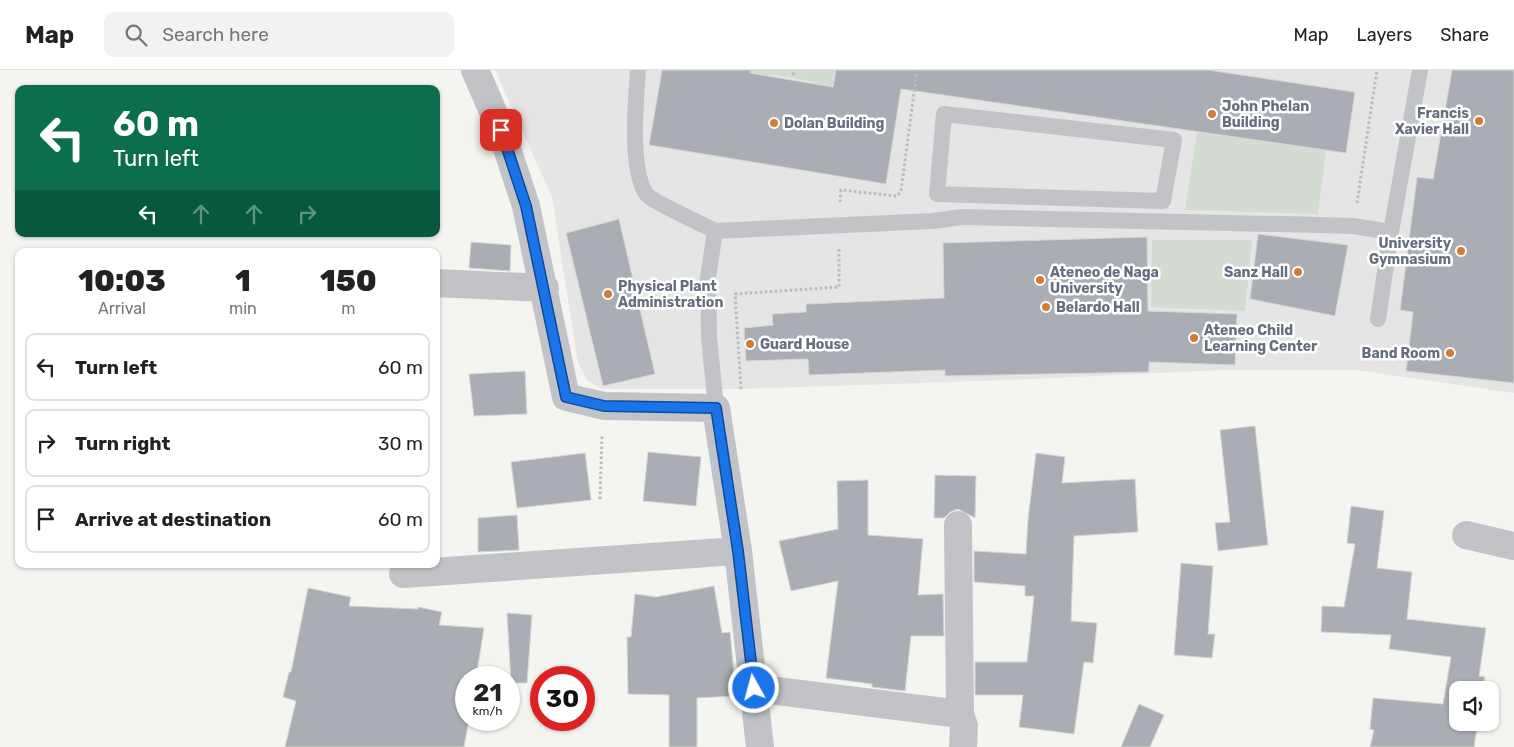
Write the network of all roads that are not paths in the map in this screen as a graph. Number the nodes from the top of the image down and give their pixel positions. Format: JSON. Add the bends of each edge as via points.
{"nodes":[{"id":1,"x":475,"y":70,"type":"edge"},
{"id":2,"x":638,"y":70,"type":"edge"},
{"id":3,"x":1420,"y":70,"type":"edge"},
{"id":4,"x":937,"y":194,"type":"junction"},
{"id":5,"x":933,"y":221,"type":"junction"},
{"id":6,"x":715,"y":231,"type":"junction"},
{"id":7,"x":1391,"y":232,"type":"junction"},
{"id":8,"x":440,"y":283,"type":"edge"},
{"id":9,"x":545,"y":288,"type":"junction"},
{"id":10,"x":1378,"y":319,"type":"dead end"},
{"id":11,"x":716,"y":408,"type":"junction"},
{"id":12,"x":958,"y":525,"type":"dead end"},
{"id":13,"x":1466,"y":534,"type":"dead end"},
{"id":14,"x":1514,"y":546,"type":"edge"},
{"id":15,"x":738,"y":551,"type":"junction"},
{"id":16,"x":403,"y":574,"type":"dead end"},
{"id":17,"x":754,"y":688,"type":"junction"},
{"id":18,"x":960,"y":714,"type":"junction"},
{"id":19,"x":760,"y":747,"type":"edge"},
{"id":20,"x":963,"y":747,"type":"edge"}],
"edges":[{"from":1,"to":9,"type":"street","via":[[501,130],[526,206]]},
{"from":2,"to":6,"type":"lane","via":[[635,118],[639,178],[648,196]]},
{"from":3,"to":7,"type":"lane"},
{"from":4,"to":4,"type":"lane","via":[[1163,201],[1174,140],[944,114]]},
{"from":4,"to":5,"type":"lane"},
{"from":5,"to":6,"type":"lane"},
{"from":5,"to":7,"type":"lane","via":[[962,217],[1353,226]]},
{"from":6,"to":11,"type":"lane","via":[[708,278],[709,337]]},
{"from":7,"to":10,"type":"lane"},
{"from":8,"to":9,"type":"street"},
{"from":9,"to":11,"type":"street","via":[[566,397],[604,406]]},
{"from":11,"to":15,"type":"street"},
{"from":12,"to":18,"type":"street"},
{"from":13,"to":14,"type":"street"},
{"from":15,"to":16,"type":"street"},
{"from":15,"to":17,"type":"street"},
{"from":17,"to":18,"type":"street"},
{"from":17,"to":19,"type":"street"},
{"from":18,"to":20,"type":"street","via":[[964,726]]}]}
